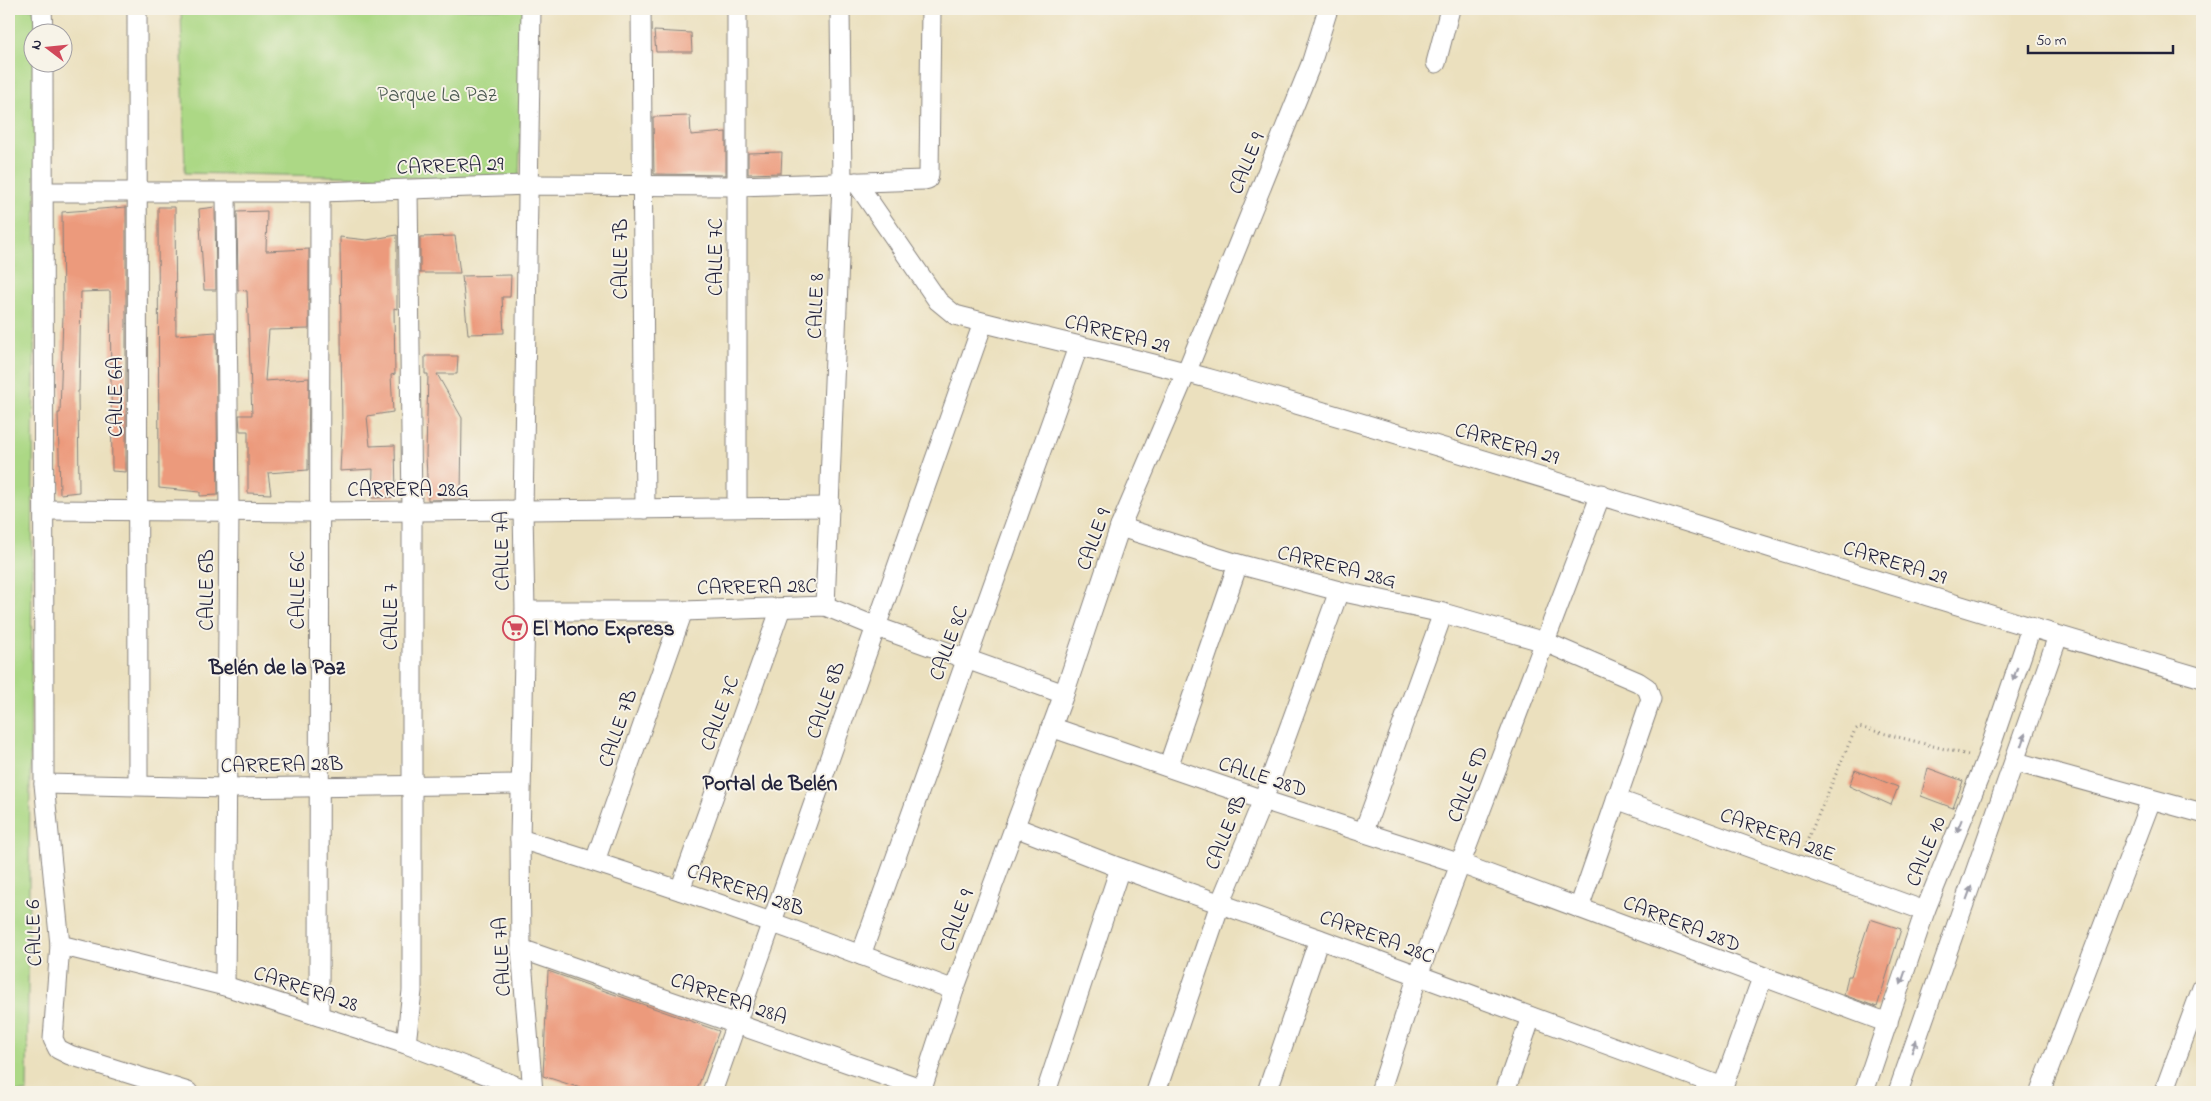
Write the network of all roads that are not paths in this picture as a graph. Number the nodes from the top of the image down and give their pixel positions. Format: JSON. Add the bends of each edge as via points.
{"nodes":[{"id":1,"x":42,"y":9,"type":"edge"},
{"id":2,"x":137,"y":9,"type":"edge"},
{"id":3,"x":530,"y":9,"type":"edge"},
{"id":4,"x":641,"y":9,"type":"edge"},
{"id":5,"x":737,"y":9,"type":"edge"},
{"id":6,"x":840,"y":9,"type":"edge"},
{"id":7,"x":931,"y":9,"type":"edge"},
{"id":8,"x":1328,"y":9,"type":"edge"},
{"id":9,"x":1450,"y":9,"type":"edge"},
{"id":10,"x":43,"y":22,"type":"edge"},
{"id":11,"x":1436,"y":62,"type":"dead end"},
{"id":12,"x":43,"y":72,"type":"edge"},
{"id":13,"x":849,"y":183,"type":"junction"},
{"id":14,"x":642,"y":184,"type":"junction"},
{"id":15,"x":528,"y":185,"type":"junction"},
{"id":16,"x":738,"y":186,"type":"junction"},
{"id":17,"x":408,"y":190,"type":"junction"},
{"id":18,"x":45,"y":192,"type":"junction"},
{"id":19,"x":138,"y":192,"type":"junction"},
{"id":20,"x":320,"y":192,"type":"junction"},
{"id":21,"x":226,"y":193,"type":"junction"},
{"id":22,"x":983,"y":322,"type":"junction"},
{"id":23,"x":1078,"y":347,"type":"junction"},
{"id":24,"x":1186,"y":373,"type":"junction"},
{"id":25,"x":1602,"y":494,"type":"junction"},
{"id":26,"x":737,"y":506,"type":"junction"},
{"id":27,"x":830,"y":507,"type":"junction"},
{"id":28,"x":645,"y":509,"type":"junction"},
{"id":29,"x":45,"y":510,"type":"junction"},
{"id":30,"x":229,"y":510,"type":"junction"},
{"id":31,"x":137,"y":511,"type":"junction"},
{"id":32,"x":412,"y":511,"type":"junction"},
{"id":33,"x":523,"y":511,"type":"junction"},
{"id":34,"x":319,"y":512,"type":"junction"},
{"id":35,"x":1120,"y":527,"type":"junction"},
{"id":36,"x":1238,"y":564,"type":"junction"},
{"id":37,"x":1339,"y":591,"type":"junction"},
{"id":38,"x":825,"y":606,"type":"junction"},
{"id":39,"x":781,"y":608,"type":"junction"},
{"id":40,"x":682,"y":610,"type":"junction"},
{"id":41,"x":525,"y":611,"type":"junction"},
{"id":42,"x":1443,"y":613,"type":"junction"},
{"id":43,"x":874,"y":626,"type":"junction"},
{"id":44,"x":2031,"y":628,"type":"junction"},
{"id":45,"x":2058,"y":636,"type":"junction"},
{"id":46,"x":1545,"y":642,"type":"junction"},
{"id":47,"x":966,"y":658,"type":"junction"},
{"id":48,"x":2202,"y":678,"type":"edge"},
{"id":49,"x":1064,"y":694,"type":"junction"},
{"id":50,"x":1051,"y":727,"type":"junction"},
{"id":51,"x":2016,"y":762,"type":"junction"},
{"id":52,"x":1168,"y":767,"type":"junction"},
{"id":53,"x":44,"y":784,"type":"junction"},
{"id":54,"x":520,"y":784,"type":"junction"},
{"id":55,"x":138,"y":785,"type":"junction"},
{"id":56,"x":320,"y":786,"type":"junction"},
{"id":57,"x":412,"y":786,"type":"junction"},
{"id":58,"x":228,"y":788,"type":"junction"},
{"id":59,"x":1616,"y":799,"type":"junction"},
{"id":60,"x":1263,"y":800,"type":"junction"},
{"id":61,"x":2151,"y":800,"type":"junction"},
{"id":62,"x":2202,"y":812,"type":"edge"},
{"id":63,"x":1015,"y":827,"type":"junction"},
{"id":64,"x":1364,"y":831,"type":"junction"},
{"id":65,"x":520,"y":839,"type":"junction"},
{"id":66,"x":595,"y":861,"type":"junction"},
{"id":67,"x":1461,"y":864,"type":"junction"},
{"id":68,"x":1120,"y":868,"type":"junction"},
{"id":69,"x":680,"y":890,"type":"junction"},
{"id":70,"x":1220,"y":904,"type":"junction"},
{"id":71,"x":1579,"y":908,"type":"junction"},
{"id":72,"x":1926,"y":911,"type":"junction"},
{"id":73,"x":774,"y":922,"type":"junction"},
{"id":74,"x":1319,"y":939,"type":"junction"},
{"id":75,"x":60,"y":945,"type":"junction"},
{"id":76,"x":521,"y":949,"type":"junction"},
{"id":77,"x":861,"y":955,"type":"junction"},
{"id":78,"x":1418,"y":975,"type":"junction"},
{"id":79,"x":1762,"y":978,"type":"junction"},
{"id":80,"x":225,"y":986,"type":"junction"},
{"id":81,"x":2202,"y":988,"type":"edge"},
{"id":82,"x":954,"y":990,"type":"junction"},
{"id":83,"x":319,"y":1016,"type":"junction"},
{"id":84,"x":1531,"y":1017,"type":"junction"},
{"id":85,"x":1888,"y":1023,"type":"junction"},
{"id":86,"x":736,"y":1024,"type":"junction"},
{"id":87,"x":406,"y":1044,"type":"junction"},
{"id":88,"x":1722,"y":1090,"type":"edge"},
{"id":89,"x":922,"y":1091,"type":"edge"},
{"id":90,"x":188,"y":1092,"type":"edge"},
{"id":91,"x":533,"y":1092,"type":"edge"},
{"id":92,"x":712,"y":1092,"type":"edge"},
{"id":93,"x":1046,"y":1092,"type":"edge"},
{"id":94,"x":1156,"y":1092,"type":"edge"},
{"id":95,"x":1267,"y":1092,"type":"edge"},
{"id":96,"x":1380,"y":1092,"type":"edge"},
{"id":97,"x":1505,"y":1092,"type":"edge"},
{"id":98,"x":1864,"y":1092,"type":"edge"},
{"id":99,"x":1898,"y":1092,"type":"edge"},
{"id":100,"x":2040,"y":1092,"type":"edge"},
{"id":101,"x":2164,"y":1092,"type":"edge"}],
"edges":[{"from":1,"to":10,"type":"street"},
{"from":2,"to":19,"type":"street","name":"CALLE 6A"},
{"from":3,"to":15,"type":"street","name":"CALLE 7A"},
{"from":4,"to":14,"type":"street","name":"CALLE 7B"},
{"from":5,"to":16,"type":"street","name":"CALLE 7C"},
{"from":6,"to":13,"type":"street","name":"CALLE 8"},
{"from":7,"to":13,"type":"street","name":"CARRERA 29","via":[[928,179]]},
{"from":8,"to":24,"type":"street","name":"CALLE 9","via":[[1311,64]]},
{"from":9,"to":11,"type":"street"},
{"from":12,"to":18,"type":"street","name":"CALLE 6"},
{"from":13,"to":16,"type":"street","name":"CARRERA 29"},
{"from":13,"to":22,"type":"street","name":"CARRERA 29","via":[[938,301],[955,315]]},
{"from":13,"to":27,"type":"street","name":"CALLE 8"},
{"from":14,"to":15,"type":"street","name":"CARRERA 29"},
{"from":14,"to":16,"type":"street","name":"CARRERA 29"},
{"from":14,"to":28,"type":"street","name":"CALLE 7B"},
{"from":15,"to":17,"type":"street","name":"CARRERA 29"},
{"from":15,"to":33,"type":"street","name":"CALLE 7A"},
{"from":16,"to":26,"type":"street","name":"CALLE 7C"},
{"from":17,"to":20,"type":"street","name":"CARRERA 29"},
{"from":17,"to":32,"type":"street","name":"CALLE 7"},
{"from":18,"to":19,"type":"street","name":"CARRERA 29"},
{"from":18,"to":29,"type":"street","name":"CALLE 6"},
{"from":19,"to":21,"type":"street","name":"CARRERA 29"},
{"from":19,"to":31,"type":"street","name":"CALLE 6A"},
{"from":20,"to":21,"type":"street","name":"CARRERA 29"},
{"from":20,"to":34,"type":"street","name":"CALLE 6C"},
{"from":21,"to":30,"type":"street","name":"CALLE 6B"},
{"from":22,"to":23,"type":"street","name":"CARRERA 29"},
{"from":22,"to":43,"type":"street","name":"CALLE 8B"},
{"from":23,"to":24,"type":"street","name":"CARRERA 29"},
{"from":23,"to":47,"type":"street","name":"CALLE 8C"},
{"from":24,"to":25,"type":"street","name":"CARRERA 29"},
{"from":24,"to":35,"type":"street","name":"CALLE 9"},
{"from":25,"to":44,"type":"street","name":"CARRERA 29"},
{"from":25,"to":46,"type":"street","name":"CALLE 9D"},
{"from":26,"to":27,"type":"street","name":"CARRERA 28G"},
{"from":26,"to":28,"type":"street","name":"CARRERA 28G"},
{"from":27,"to":38,"type":"street","name":"CALLE 8"},
{"from":28,"to":33,"type":"street","name":"CARRERA 28G"},
{"from":29,"to":31,"type":"street","name":"CARRERA 28G"},
{"from":29,"to":53,"type":"street","name":"CALLE 6"},
{"from":30,"to":31,"type":"street","name":"CARRERA 28G"},
{"from":30,"to":34,"type":"street","name":"CARRERA 28G"},
{"from":30,"to":58,"type":"street","name":"CALLE 6B"},
{"from":31,"to":55,"type":"street","name":"CALLE 6A"},
{"from":32,"to":33,"type":"street","name":"CARRERA 28G"},
{"from":32,"to":34,"type":"street","name":"CARRERA 28G"},
{"from":32,"to":57,"type":"street","name":"CALLE 7"},
{"from":33,"to":41,"type":"street","name":"CALLE 7A"},
{"from":34,"to":56,"type":"street","name":"CALLE 6C"},
{"from":35,"to":36,"type":"street","name":"CARRERA 28G"},
{"from":35,"to":49,"type":"street","name":"CALLE 9"},
{"from":36,"to":37,"type":"street","name":"CARRERA 28G"},
{"from":36,"to":52,"type":"street"},
{"from":37,"to":42,"type":"street","name":"CARRERA 28G"},
{"from":37,"to":60,"type":"street","name":"CALLE 9B"},
{"from":38,"to":39,"type":"street","name":"CARRERA 28C"},
{"from":38,"to":43,"type":"street","name":"CARRERA 28C"},
{"from":39,"to":40,"type":"street","name":"CARRERA 28C"},
{"from":39,"to":69,"type":"street","name":"CALLE 7C"},
{"from":40,"to":41,"type":"street","name":"CARRERA 28C"},
{"from":40,"to":66,"type":"street","name":"CALLE 7B"},
{"from":41,"to":54,"type":"street","name":"CALLE 7A"},
{"from":42,"to":46,"type":"street","name":"CARRERA 28G"},
{"from":42,"to":64,"type":"street"},
{"from":43,"to":47,"type":"street","name":"CARRERA 28C"},
{"from":43,"to":73,"type":"street","name":"CALLE 8B"},
{"from":44,"to":45,"type":"street","name":"CARRERA 29"},
{"from":44,"to":72,"type":"street","name":"CALLE 10","one_way":true,"via":[[1986,760]]},
{"from":45,"to":48,"type":"street","name":"CARRERA 29"},
{"from":51,"to":45,"type":"street","one_way":true},
{"from":46,"to":59,"type":"street","name":"CARRERA 28G","via":[[1647,688],[1651,699]]},
{"from":46,"to":67,"type":"street","name":"CALLE 9D"},
{"from":47,"to":49,"type":"street","name":"CARRERA 28C"},
{"from":47,"to":77,"type":"street","name":"CALLE 8C"},
{"from":49,"to":50,"type":"street","name":"CALLE 9"},
{"from":50,"to":52,"type":"street","name":"CALLE 28D"},
{"from":50,"to":63,"type":"street","name":"CALLE 9"},
{"from":51,"to":61,"type":"street"},
{"from":99,"to":51,"type":"street","one_way":true},
{"from":52,"to":60,"type":"street","name":"CALLE 28D"},
{"from":53,"to":55,"type":"street","name":"CARRERA 28B"},
{"from":53,"to":75,"type":"street","name":"CALLE 6"},
{"from":54,"to":57,"type":"street","name":"CARRERA 28B"},
{"from":54,"to":65,"type":"street","name":"CALLE 7A"},
{"from":55,"to":58,"type":"street","name":"CARRERA 28B"},
{"from":56,"to":57,"type":"street","name":"CARRERA 28B"},
{"from":56,"to":58,"type":"street","name":"CARRERA 28B"},
{"from":56,"to":83,"type":"street","name":"CALLE 6C"},
{"from":57,"to":87,"type":"street","name":"CALLE 7","via":[[412,991]]},
{"from":58,"to":80,"type":"street","name":"CALLE 6B"},
{"from":59,"to":71,"type":"street","name":"CARRERA 28G"},
{"from":59,"to":72,"type":"street","name":"CARRERA 28E"},
{"from":60,"to":64,"type":"street","name":"CALLE 28D"},
{"from":60,"to":70,"type":"street","name":"CALLE 9B"},
{"from":61,"to":62,"type":"street"},
{"from":61,"to":100,"type":"street"},
{"from":63,"to":68,"type":"street","name":"CARRERA 28C"},
{"from":63,"to":82,"type":"street","name":"CALLE 9"},
{"from":64,"to":67,"type":"street","name":"CALLE 28D"},
{"from":65,"to":66,"type":"street","name":"CARRERA 28B"},
{"from":65,"to":76,"type":"street","name":"CALLE 7A"},
{"from":66,"to":69,"type":"street","name":"CARRERA 28B"},
{"from":67,"to":71,"type":"street","name":"CARRERA 28D"},
{"from":67,"to":78,"type":"street","name":"CALLE 9D"},
{"from":68,"to":70,"type":"street","name":"CARRERA 28C"},
{"from":68,"to":93,"type":"street"},
{"from":69,"to":73,"type":"street","name":"CARRERA 28B"},
{"from":70,"to":74,"type":"street","name":"CARRERA 28C"},
{"from":70,"to":94,"type":"street","name":"CALLE 9B"},
{"from":71,"to":79,"type":"street","name":"CARRERA 28D"},
{"from":72,"to":85,"type":"street","name":"CALLE 10","one_way":true},
{"from":73,"to":77,"type":"street","name":"CARRERA 28B"},
{"from":73,"to":86,"type":"street","name":"CALLE 8B"},
{"from":74,"to":78,"type":"street","name":"CARRERA 28C"},
{"from":74,"to":95,"type":"street"},
{"from":75,"to":80,"type":"street","name":"CARRERA 28"},
{"from":75,"to":90,"type":"street","name":"CALLE 6","via":[[54,1044],[70,1055]]},
{"from":76,"to":86,"type":"street","name":"CARRERA 28A"},
{"from":76,"to":91,"type":"street","name":"CALLE 7A"},
{"from":77,"to":82,"type":"street","name":"CARRERA 28B"},
{"from":78,"to":84,"type":"street","name":"CARRERA 28C"},
{"from":78,"to":96,"type":"street","name":"CALLE 9D"},
{"from":79,"to":85,"type":"street","name":"CARRERA 28D"},
{"from":79,"to":88,"type":"street"},
{"from":80,"to":83,"type":"street","name":"CARRERA 28"},
{"from":81,"to":101,"type":"street"},
{"from":82,"to":89,"type":"street","name":"CALLE 9"},
{"from":83,"to":87,"type":"street","name":"CARRERA 28"},
{"from":84,"to":88,"type":"street","name":"CARRERA 28C"},
{"from":84,"to":97,"type":"street"},
{"from":85,"to":98,"type":"street","name":"CALLE 10"},
{"from":86,"to":89,"type":"street","name":"CARRERA 28A"},
{"from":86,"to":92,"type":"street","name":"CALLE 8B"},
{"from":87,"to":91,"type":"street","name":"CARRERA 28"}]}
